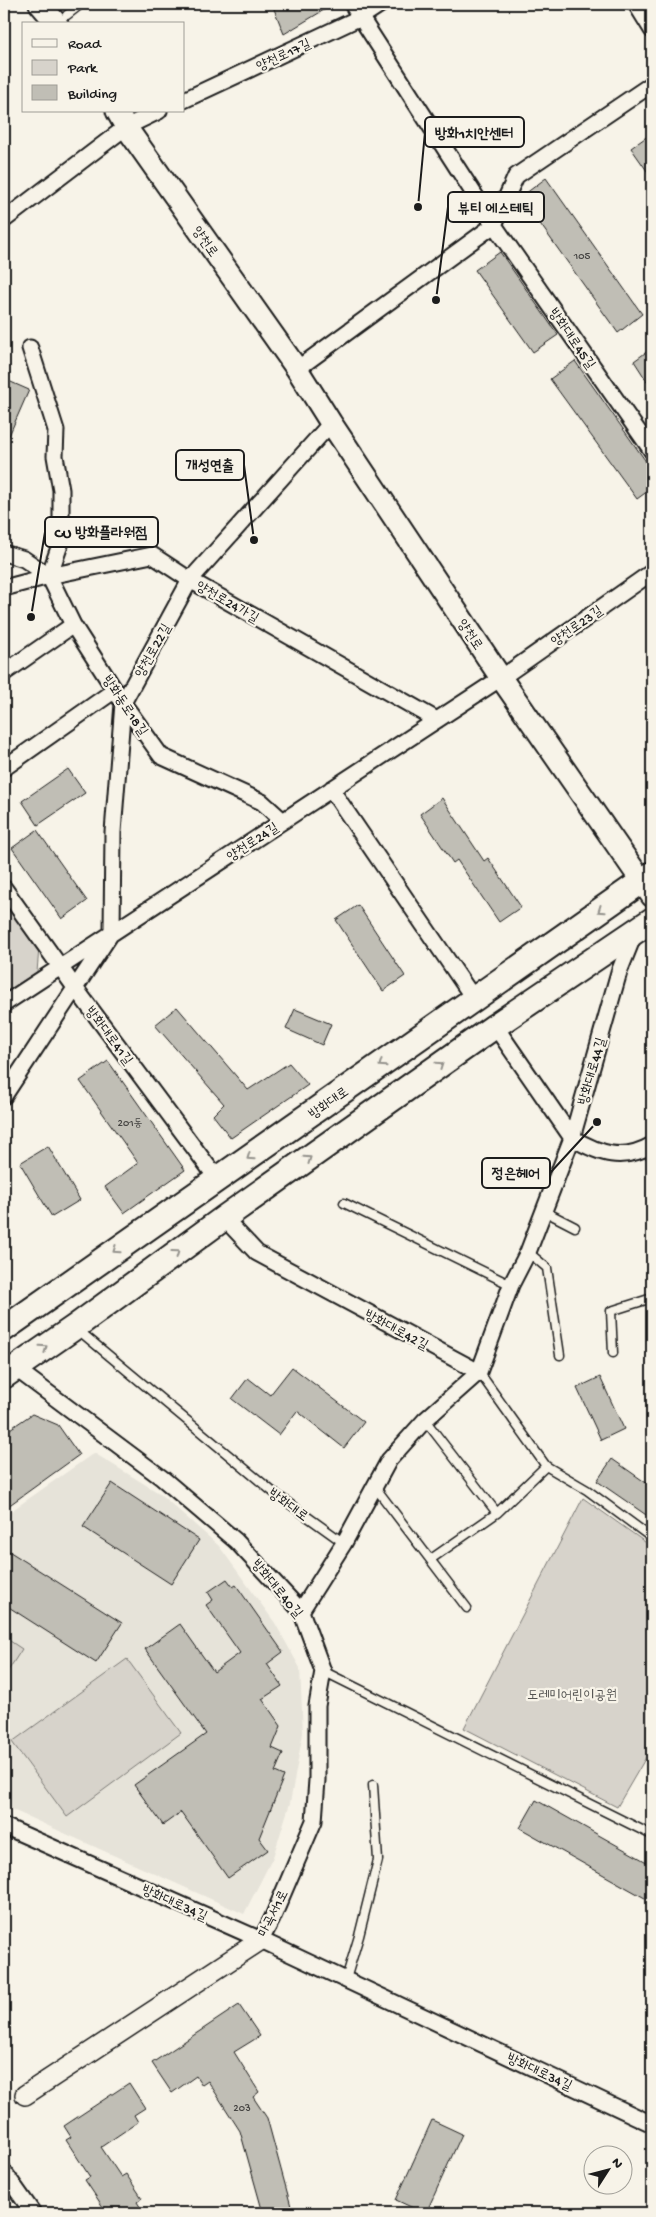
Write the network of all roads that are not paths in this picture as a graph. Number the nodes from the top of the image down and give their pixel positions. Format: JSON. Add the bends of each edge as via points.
{"nodes":[{"id":1,"x":40,"y":4,"type":"edge"},
{"id":2,"x":352,"y":4,"type":"edge"},
{"id":3,"x":381,"y":4,"type":"edge"},
{"id":4,"x":636,"y":4,"type":"edge"},
{"id":5,"x":67,"y":14,"type":"edge"},
{"id":6,"x":361,"y":18,"type":"junction"},
{"id":7,"x":652,"y":30,"type":"edge"},
{"id":8,"x":652,"y":84,"type":"edge"},
{"id":9,"x":185,"y":100,"type":"edge"},
{"id":10,"x":154,"y":112,"type":"edge"},
{"id":11,"x":121,"y":119,"type":"edge"},
{"id":12,"x":4,"y":220,"type":"edge"},
{"id":13,"x":494,"y":225,"type":"junction"},
{"id":14,"x":30,"y":348,"type":"dead end"},
{"id":15,"x":297,"y":369,"type":"junction"},
{"id":16,"x":331,"y":424,"type":"junction"},
{"id":17,"x":652,"y":451,"type":"edge"},
{"id":18,"x":4,"y":553,"type":"edge"},
{"id":19,"x":652,"y":572,"type":"edge"},
{"id":20,"x":49,"y":576,"type":"junction"},
{"id":21,"x":190,"y":580,"type":"junction"},
{"id":22,"x":4,"y":588,"type":"edge"},
{"id":23,"x":74,"y":625,"type":"junction"},
{"id":24,"x":4,"y":673,"type":"edge"},
{"id":25,"x":500,"y":678,"type":"junction"},
{"id":26,"x":118,"y":697,"type":"junction"},
{"id":27,"x":437,"y":720,"type":"junction"},
{"id":28,"x":4,"y":768,"type":"edge"},
{"id":29,"x":332,"y":789,"type":"junction"},
{"id":30,"x":283,"y":821,"type":"junction"},
{"id":31,"x":649,"y":884,"type":"edge"},
{"id":32,"x":4,"y":888,"type":"edge"},
{"id":33,"x":644,"y":925,"type":"edge"},
{"id":34,"x":112,"y":932,"type":"junction"},
{"id":35,"x":60,"y":967,"type":"junction"},
{"id":36,"x":76,"y":989,"type":"junction"},
{"id":37,"x":474,"y":998,"type":"junction"},
{"id":38,"x":4,"y":1004,"type":"edge"},
{"id":39,"x":495,"y":1026,"type":"junction"},
{"id":40,"x":4,"y":1096,"type":"edge"},
{"id":41,"x":572,"y":1138,"type":"junction"},
{"id":42,"x":652,"y":1145,"type":"edge"},
{"id":43,"x":218,"y":1180,"type":"junction"},
{"id":44,"x":344,"y":1203,"type":"dead end"},
{"id":45,"x":544,"y":1211,"type":"junction"},
{"id":46,"x":224,"y":1218,"type":"junction"},
{"id":47,"x":574,"y":1227,"type":"dead end"},
{"id":48,"x":528,"y":1252,"type":"junction"},
{"id":49,"x":511,"y":1285,"type":"junction"},
{"id":50,"x":652,"y":1298,"type":"edge"},
{"id":51,"x":75,"y":1327,"type":"junction"},
{"id":52,"x":4,"y":1329,"type":"edge"},
{"id":53,"x":613,"y":1353,"type":"dead end"},
{"id":54,"x":560,"y":1355,"type":"dead end"},
{"id":55,"x":9,"y":1372,"type":"edge"},
{"id":56,"x":479,"y":1372,"type":"junction"},
{"id":57,"x":425,"y":1420,"type":"junction"},
{"id":58,"x":546,"y":1466,"type":"junction"},
{"id":59,"x":375,"y":1487,"type":"junction"},
{"id":60,"x":497,"y":1513,"type":"junction"},
{"id":61,"x":652,"y":1538,"type":"edge"},
{"id":62,"x":344,"y":1543,"type":"junction"},
{"id":63,"x":432,"y":1559,"type":"junction"},
{"id":64,"x":467,"y":1608,"type":"dead end"},
{"id":65,"x":301,"y":1612,"type":"junction"},
{"id":66,"x":323,"y":1671,"type":"junction"},
{"id":67,"x":372,"y":1785,"type":"dead end"},
{"id":68,"x":4,"y":1826,"type":"edge"},
{"id":69,"x":652,"y":1835,"type":"edge"},
{"id":70,"x":261,"y":1940,"type":"junction"},
{"id":71,"x":346,"y":1979,"type":"junction"},
{"id":72,"x":24,"y":2095,"type":"dead end"},
{"id":73,"x":652,"y":2124,"type":"edge"},
{"id":74,"x":4,"y":2172,"type":"edge"},
{"id":75,"x":33,"y":2213,"type":"edge"}],
"edges":[{"from":1,"to":5,"type":"main road"},
{"from":2,"to":6,"type":"street","name":"방화대로45길"},
{"from":3,"to":6,"type":"street","name":"양천로17길"},
{"from":4,"to":7,"type":"street"},
{"from":6,"to":9,"type":"street","name":"양천로17길"},
{"from":6,"to":13,"type":"street","name":"방화대로45길"},
{"from":8,"to":13,"type":"street","via":[[516,176]]},
{"from":10,"to":11,"type":"street"},
{"from":11,"to":12,"type":"street"},
{"from":11,"to":15,"type":"main road","name":"양천로"},
{"from":13,"to":15,"type":"street"},
{"from":13,"to":17,"type":"street","name":"방화대로45길"},
{"from":14,"to":20,"type":"street","via":[[56,430],[61,542]]},
{"from":15,"to":16,"type":"main road","name":"양천로"},
{"from":16,"to":21,"type":"street","name":"양천로22길"},
{"from":16,"to":25,"type":"main road","name":"양천로"},
{"from":18,"to":20,"type":"street","name":"방화동로18길","via":[[24,559]]},
{"from":19,"to":25,"type":"street","name":"양천로23길"},
{"from":20,"to":21,"type":"street","name":"양천로24가길","via":[[152,555]]},
{"from":20,"to":22,"type":"street","name":"양천로24가길"},
{"from":20,"to":23,"type":"street","name":"방화동로18길"},
{"from":21,"to":26,"type":"street","name":"양천로22길"},
{"from":21,"to":27,"type":"street","name":"양천로24가길"},
{"from":23,"to":24,"type":"street"},
{"from":23,"to":26,"type":"street","name":"방화동로18길"},
{"from":25,"to":27,"type":"street","name":"양천로24길"},
{"from":25,"to":31,"type":"main road","name":"양천로"},
{"from":26,"to":28,"type":"street"},
{"from":26,"to":30,"type":"street","name":"방화동로18길","via":[[161,756],[262,802]]},
{"from":26,"to":34,"type":"street","name":"양천로22길"},
{"from":27,"to":29,"type":"street","name":"양천로24길"},
{"from":29,"to":30,"type":"street","name":"양천로24길"},
{"from":29,"to":37,"type":"street"},
{"from":30,"to":34,"type":"street","name":"양천로24길"},
{"from":31,"to":37,"type":"main road","name":"방화대로","one_way":true},
{"from":32,"to":35,"type":"street","name":"방화대로41길"},
{"from":33,"to":39,"type":"main road"},
{"from":33,"to":41,"type":"street","name":"방화대로44길","via":[[619,972]]},
{"from":34,"to":35,"type":"street","name":"양천로24길"},
{"from":34,"to":36,"type":"street"},
{"from":35,"to":36,"type":"street","name":"방화대로41길"},
{"from":35,"to":38,"type":"street","name":"양천로24길"},
{"from":36,"to":40,"type":"street"},
{"from":36,"to":43,"type":"street","name":"방화대로41길"},
{"from":37,"to":43,"type":"main road","name":"방화대로","one_way":true},
{"from":39,"to":41,"type":"street"},
{"from":46,"to":39,"type":"main road","one_way":true},
{"from":41,"to":42,"type":"street","via":[[609,1155],[638,1153]]},
{"from":41,"to":45,"type":"street","name":"방화대로44길"},
{"from":43,"to":52,"type":"main road","name":"방화대로","one_way":true},
{"from":44,"to":49,"type":"lane"},
{"from":45,"to":47,"type":"lane"},
{"from":45,"to":48,"type":"street","name":"방화대로44길"},
{"from":51,"to":46,"type":"main road","one_way":true},
{"from":46,"to":56,"type":"street","name":"방화대로42길","via":[[257,1253]]},
{"from":48,"to":49,"type":"street","name":"방화대로44길"},
{"from":48,"to":54,"type":"lane","via":[[547,1268]]},
{"from":49,"to":56,"type":"street","name":"방화대로44길"},
{"from":50,"to":53,"type":"lane","via":[[611,1311]]},
{"from":55,"to":51,"type":"main road","one_way":true},
{"from":51,"to":62,"type":"lane","name":"방화대로","via":[[273,1492]]},
{"from":55,"to":65,"type":"street","name":"방화대로40길","via":[[177,1490],[236,1540]]},
{"from":56,"to":57,"type":"street","name":"방화대로44길"},
{"from":56,"to":58,"type":"lane","name":"방화대로42길"},
{"from":57,"to":59,"type":"street","name":"방화대로44길","via":[[389,1460]]},
{"from":57,"to":60,"type":"lane"},
{"from":58,"to":60,"type":"lane"},
{"from":58,"to":61,"type":"lane","name":"방화대로42길","via":[[587,1490]]},
{"from":59,"to":62,"type":"street","name":"방화대로44길"},
{"from":59,"to":63,"type":"lane"},
{"from":60,"to":63,"type":"lane"},
{"from":62,"to":65,"type":"street","name":"방화대로44길"},
{"from":63,"to":64,"type":"lane"},
{"from":65,"to":66,"type":"street","name":"방화대로40길"},
{"from":66,"to":69,"type":"lane"},
{"from":66,"to":70,"type":"street","name":"마곡서1로","via":[[317,1706],[314,1821]]},
{"from":67,"to":71,"type":"lane","via":[[378,1860]]},
{"from":68,"to":70,"type":"street","name":"방화대로34길"},
{"from":70,"to":71,"type":"street","name":"방화대로34길"},
{"from":70,"to":72,"type":"street","name":"마곡서1로"},
{"from":71,"to":73,"type":"street","name":"방화대로34길"},
{"from":74,"to":75,"type":"street"}]}
